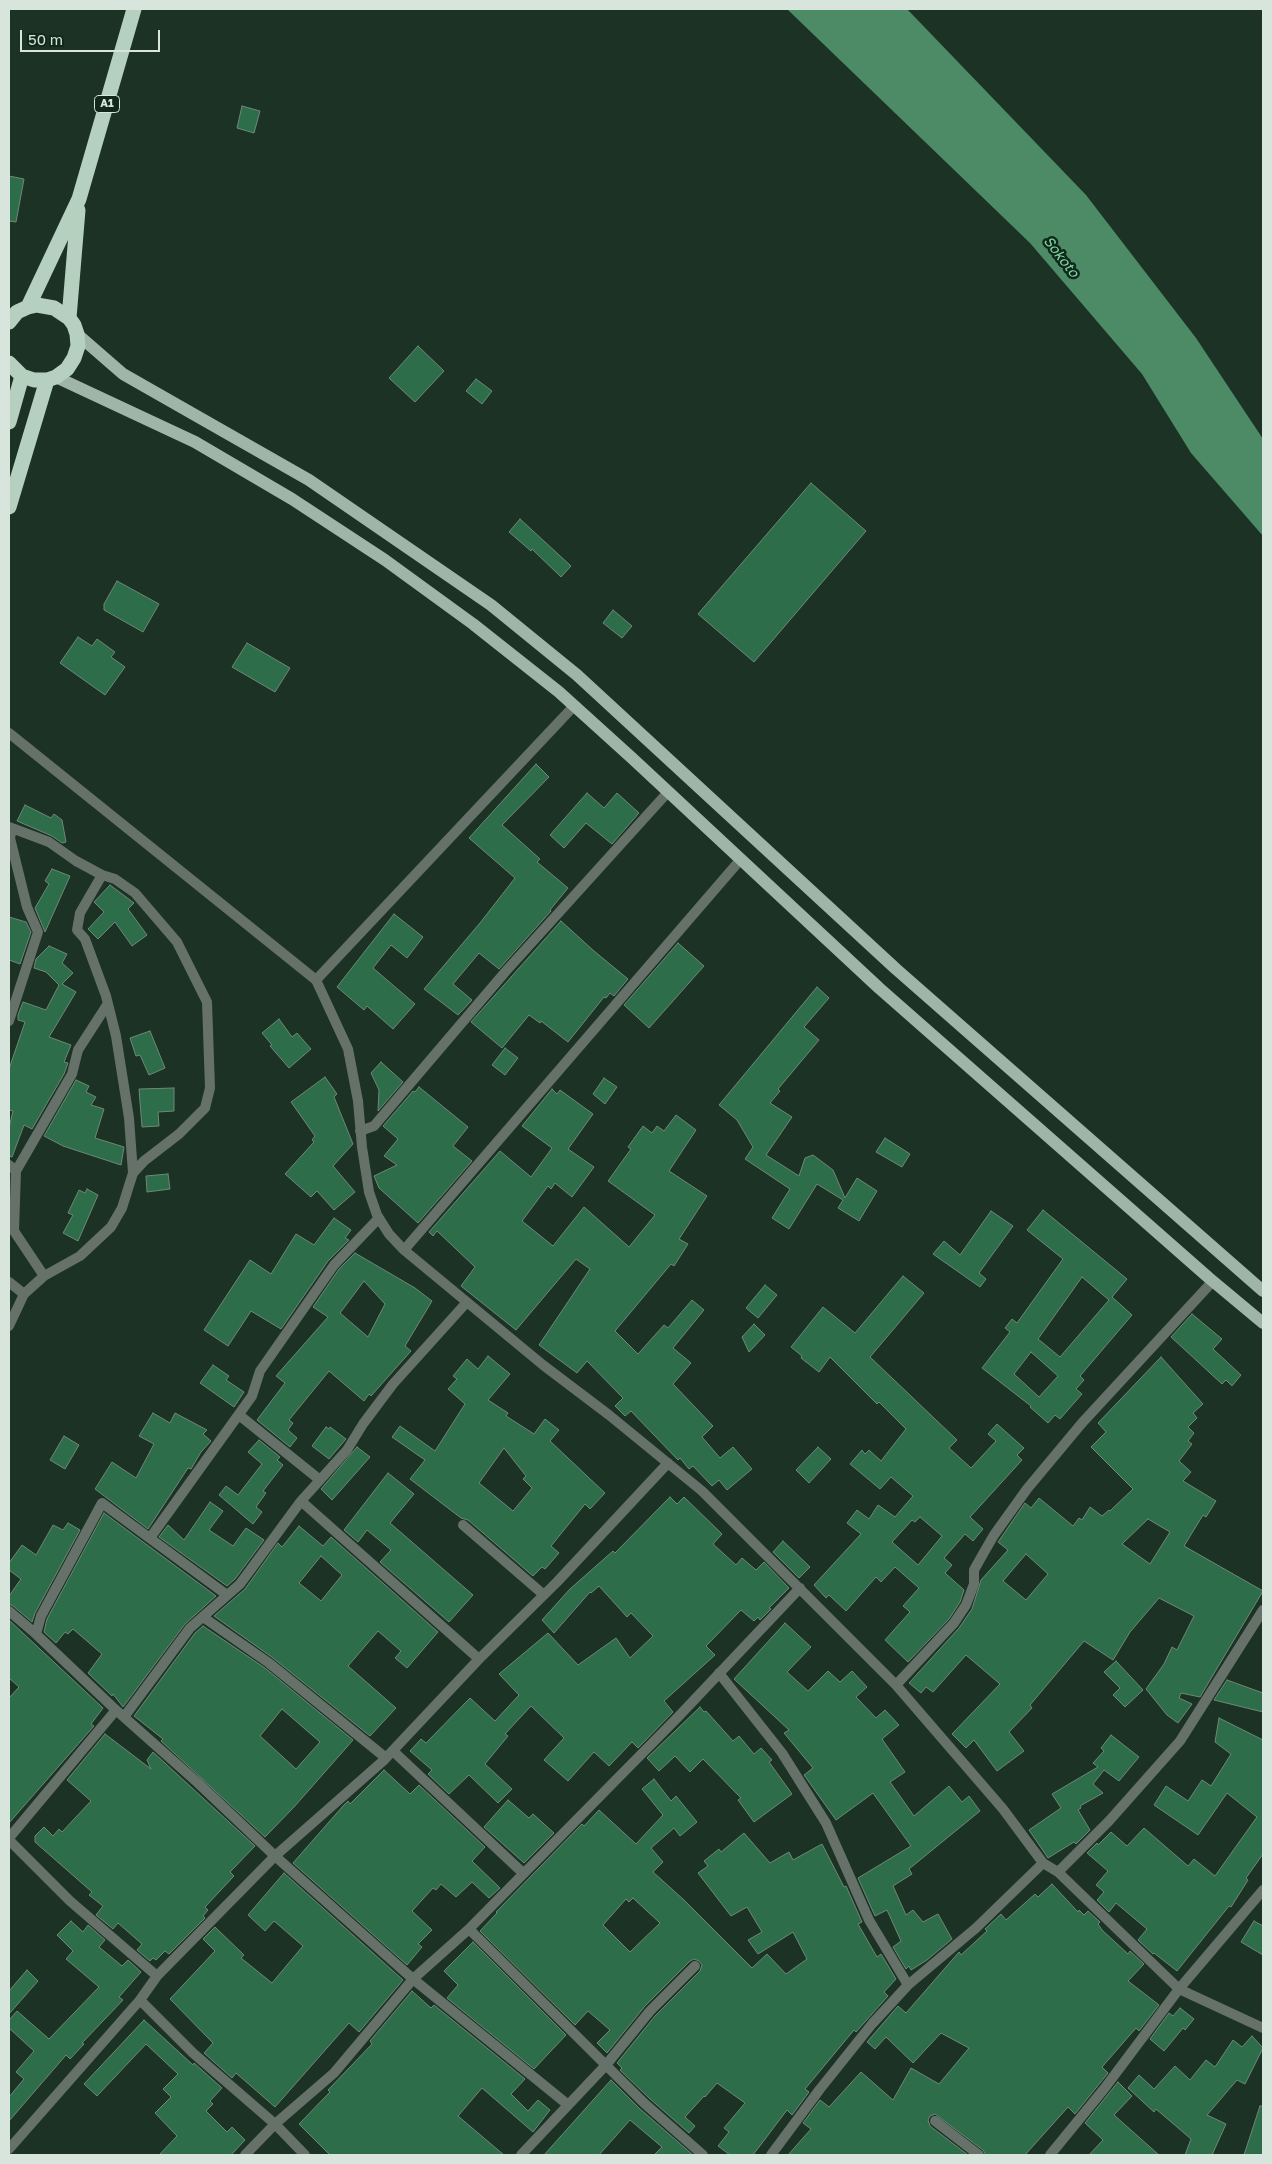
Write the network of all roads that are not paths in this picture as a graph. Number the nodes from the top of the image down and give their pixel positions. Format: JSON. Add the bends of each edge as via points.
{"nodes":[{"id":1,"x":134,"y":9,"type":"edge"},
{"id":2,"x":80,"y":199,"type":"junction"},
{"id":3,"x":16,"y":313,"type":"edge"},
{"id":4,"x":69,"y":318,"type":"junction"},
{"id":5,"x":77,"y":334,"type":"junction"},
{"id":6,"x":9,"y":363,"type":"edge"},
{"id":7,"x":22,"y":376,"type":"junction"},
{"id":8,"x":51,"y":379,"type":"junction"},
{"id":9,"x":9,"y":422,"type":"edge"},
{"id":10,"x":9,"y":507,"type":"edge"},
{"id":11,"x":574,"y":706,"type":"junction"},
{"id":12,"x":9,"y":732,"type":"edge"},
{"id":13,"x":668,"y":792,"type":"junction"},
{"id":14,"x":10,"y":834,"type":"edge"},
{"id":15,"x":742,"y":859,"type":"junction"},
{"id":16,"x":102,"y":875,"type":"junction"},
{"id":17,"x":316,"y":980,"type":"junction"},
{"id":18,"x":107,"y":1005,"type":"junction"},
{"id":19,"x":9,"y":1021,"type":"edge"},
{"id":20,"x":360,"y":1131,"type":"junction"},
{"id":21,"x":12,"y":1168,"type":"edge"},
{"id":22,"x":133,"y":1173,"type":"junction"},
{"id":23,"x":379,"y":1218,"type":"junction"},
{"id":24,"x":404,"y":1250,"type":"junction"},
{"id":25,"x":44,"y":1276,"type":"junction"},
{"id":26,"x":1213,"y":1281,"type":"junction"},
{"id":27,"x":9,"y":1282,"type":"edge"},
{"id":28,"x":1263,"y":1291,"type":"edge"},
{"id":29,"x":24,"y":1294,"type":"junction"},
{"id":30,"x":467,"y":1302,"type":"junction"},
{"id":31,"x":1263,"y":1323,"type":"edge"},
{"id":32,"x":9,"y":1326,"type":"edge"},
{"id":33,"x":239,"y":1415,"type":"junction"},
{"id":34,"x":668,"y":1464,"type":"junction"},
{"id":35,"x":320,"y":1480,"type":"junction"},
{"id":36,"x":300,"y":1501,"type":"junction"},
{"id":37,"x":463,"y":1525,"type":"dead end"},
{"id":38,"x":150,"y":1538,"type":"junction"},
{"id":39,"x":800,"y":1588,"type":"junction"},
{"id":40,"x":227,"y":1595,"type":"junction"},
{"id":41,"x":544,"y":1595,"type":"junction"},
{"id":42,"x":1263,"y":1610,"type":"edge"},
{"id":43,"x":9,"y":1611,"type":"edge"},
{"id":44,"x":203,"y":1617,"type":"junction"},
{"id":45,"x":36,"y":1634,"type":"junction"},
{"id":46,"x":479,"y":1659,"type":"junction"},
{"id":47,"x":720,"y":1673,"type":"junction"},
{"id":48,"x":896,"y":1685,"type":"junction"},
{"id":49,"x":120,"y":1714,"type":"junction"},
{"id":50,"x":390,"y":1754,"type":"junction"},
{"id":51,"x":9,"y":1839,"type":"edge"},
{"id":52,"x":275,"y":1856,"type":"junction"},
{"id":53,"x":1043,"y":1863,"type":"junction"},
{"id":54,"x":1058,"y":1872,"type":"junction"},
{"id":55,"x":524,"y":1873,"type":"junction"},
{"id":56,"x":1263,"y":1890,"type":"edge"},
{"id":57,"x":470,"y":1929,"type":"junction"},
{"id":58,"x":695,"y":1966,"type":"dead end"},
{"id":59,"x":158,"y":1976,"type":"junction"},
{"id":60,"x":413,"y":1979,"type":"junction"},
{"id":61,"x":908,"y":1985,"type":"junction"},
{"id":62,"x":1179,"y":1989,"type":"junction"},
{"id":63,"x":140,"y":2000,"type":"junction"},
{"id":64,"x":1263,"y":2028,"type":"edge"},
{"id":65,"x":606,"y":2065,"type":"junction"},
{"id":66,"x":567,"y":2104,"type":"junction"},
{"id":67,"x":934,"y":2121,"type":"dead end"},
{"id":68,"x":275,"y":2124,"type":"junction"},
{"id":69,"x":9,"y":2149,"type":"edge"},
{"id":70,"x":244,"y":2155,"type":"edge"},
{"id":71,"x":305,"y":2155,"type":"edge"},
{"id":72,"x":521,"y":2155,"type":"edge"},
{"id":73,"x":703,"y":2155,"type":"edge"},
{"id":74,"x":771,"y":2155,"type":"edge"},
{"id":75,"x":979,"y":2155,"type":"edge"},
{"id":76,"x":1050,"y":2155,"type":"edge"}],
"edges":[{"from":1,"to":2,"type":"highway","number":"A1"},
{"from":2,"to":3,"type":"highway","number":"A1"},
{"from":2,"to":4,"type":"highway","number":"A1"},
{"from":3,"to":4,"type":"highway","via":[[37,305],[54,308]]},
{"from":4,"to":5,"type":"highway"},
{"from":5,"to":8,"type":"highway","via":[[74,358],[67,369]]},
{"from":5,"to":28,"type":"main road","via":[[123,374],[309,480],[491,604],[577,676],[896,969]]},
{"from":6,"to":7,"type":"highway"},
{"from":7,"to":8,"type":"highway","via":[[34,380]]},
{"from":7,"to":9,"type":"highway"},
{"from":8,"to":10,"type":"highway"},
{"from":8,"to":11,"type":"main road","via":[[195,442],[292,499],[457,612]]},
{"from":11,"to":13,"type":"main road"},
{"from":11,"to":17,"type":"street"},
{"from":12,"to":17,"type":"street"},
{"from":13,"to":15,"type":"main road"},
{"from":13,"to":20,"type":"street","via":[[506,971],[374,1126]]},
{"from":14,"to":16,"type":"street","via":[[49,842]]},
{"from":14,"to":19,"type":"street","via":[[27,908],[38,932]]},
{"from":15,"to":24,"type":"street"},
{"from":15,"to":26,"type":"main road","via":[[879,988]]},
{"from":16,"to":18,"type":"street","via":[[80,913],[77,930],[85,939]]},
{"from":16,"to":22,"type":"street","via":[[115,879],[134,893],[157,917],[177,942],[207,1002],[210,1088],[205,1108]]},
{"from":17,"to":20,"type":"street","via":[[348,1050]]},
{"from":18,"to":21,"type":"street","via":[[78,1050],[72,1074]]},
{"from":18,"to":22,"type":"street","via":[[124,1085]]},
{"from":20,"to":23,"type":"street","via":[[370,1192]]},
{"from":21,"to":25,"type":"street","via":[[14,1231]]},
{"from":22,"to":25,"type":"street","via":[[122,1208],[111,1227],[80,1256]]},
{"from":23,"to":24,"type":"street"},
{"from":23,"to":33,"type":"street","via":[[334,1265],[260,1371],[252,1396]]},
{"from":24,"to":30,"type":"street"},
{"from":25,"to":29,"type":"street"},
{"from":26,"to":31,"type":"main road"},
{"from":26,"to":48,"type":"street","via":[[1027,1489],[994,1534],[974,1570],[974,1584],[954,1624]]},
{"from":27,"to":29,"type":"street"},
{"from":29,"to":32,"type":"street"},
{"from":30,"to":34,"type":"street"},
{"from":30,"to":35,"type":"street","via":[[394,1384],[347,1450]]},
{"from":33,"to":35,"type":"street"},
{"from":33,"to":38,"type":"street"},
{"from":34,"to":39,"type":"street","via":[[702,1491]]},
{"from":34,"to":41,"type":"street"},
{"from":35,"to":36,"type":"street"},
{"from":36,"to":40,"type":"street","via":[[240,1584]]},
{"from":36,"to":46,"type":"street"},
{"from":37,"to":41,"type":"street"},
{"from":38,"to":40,"type":"street"},
{"from":38,"to":45,"type":"street","via":[[102,1502],[41,1616]]},
{"from":39,"to":47,"type":"street"},
{"from":39,"to":48,"type":"street"},
{"from":40,"to":44,"type":"street"},
{"from":41,"to":46,"type":"street"},
{"from":42,"to":54,"type":"street","via":[[1180,1740],[1110,1821]]},
{"from":43,"to":45,"type":"street"},
{"from":44,"to":49,"type":"street","via":[[190,1628]]},
{"from":44,"to":50,"type":"street","via":[[270,1662]]},
{"from":45,"to":49,"type":"street"},
{"from":46,"to":50,"type":"street"},
{"from":47,"to":55,"type":"street"},
{"from":47,"to":61,"type":"street","via":[[782,1754],[826,1823],[869,1920]]},
{"from":48,"to":53,"type":"street","via":[[1003,1808]]},
{"from":49,"to":51,"type":"street"},
{"from":49,"to":52,"type":"street"},
{"from":50,"to":52,"type":"street"},
{"from":50,"to":55,"type":"street"},
{"from":51,"to":59,"type":"street","via":[[70,1901]]},
{"from":52,"to":59,"type":"street"},
{"from":52,"to":60,"type":"street"},
{"from":53,"to":54,"type":"street"},
{"from":53,"to":61,"type":"street","via":[[976,1928]]},
{"from":54,"to":62,"type":"street"},
{"from":55,"to":57,"type":"street"},
{"from":56,"to":62,"type":"street"},
{"from":57,"to":60,"type":"street"},
{"from":57,"to":65,"type":"street"},
{"from":58,"to":65,"type":"street","via":[[650,2011]]},
{"from":59,"to":63,"type":"street"},
{"from":60,"to":66,"type":"street"},
{"from":60,"to":68,"type":"street","via":[[334,2074]]},
{"from":61,"to":74,"type":"street","via":[[872,2024]]},
{"from":62,"to":64,"type":"street"},
{"from":62,"to":76,"type":"street"},
{"from":63,"to":68,"type":"street","via":[[193,2053]]},
{"from":63,"to":69,"type":"street"},
{"from":65,"to":66,"type":"street"},
{"from":65,"to":73,"type":"street"},
{"from":66,"to":72,"type":"street"},
{"from":67,"to":75,"type":"street"},
{"from":68,"to":70,"type":"street"},
{"from":68,"to":71,"type":"street"}]}
